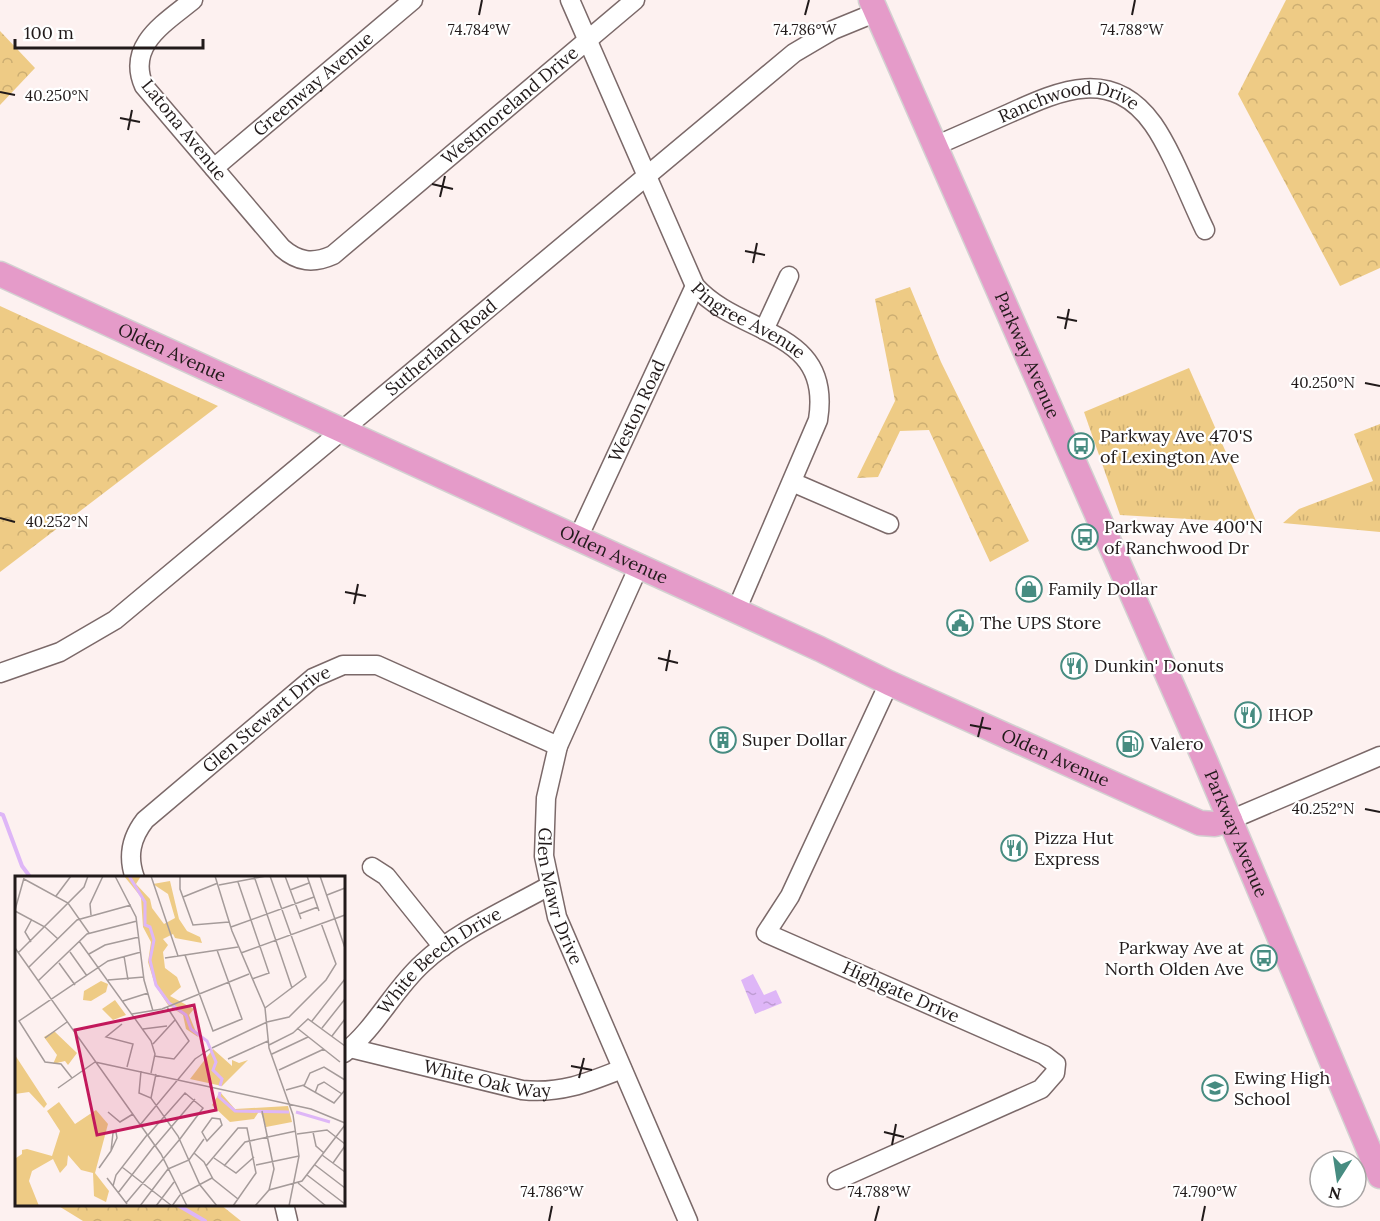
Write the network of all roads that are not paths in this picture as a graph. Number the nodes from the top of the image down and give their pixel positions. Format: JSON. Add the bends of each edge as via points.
{"nodes":[{"id":1,"x":193,"y":0,"type":"edge"},
{"id":2,"x":413,"y":0,"type":"edge"},
{"id":3,"x":570,"y":0,"type":"edge"},
{"id":4,"x":635,"y":0,"type":"edge"},
{"id":5,"x":874,"y":6,"type":"edge"},
{"id":6,"x":587,"y":41,"type":"junction"},
{"id":7,"x":935,"y":146,"type":"junction"},
{"id":8,"x":214,"y":168,"type":"junction"},
{"id":9,"x":647,"y":178,"type":"junction"},
{"id":10,"x":1205,"y":230,"type":"dead end"},
{"id":11,"x":295,"y":257,"type":"joint"},
{"id":12,"x":0,"y":274,"type":"edge"},
{"id":13,"x":789,"y":276,"type":"dead end"},
{"id":14,"x":695,"y":286,"type":"junction"},
{"id":15,"x":764,"y":330,"type":"junction"},
{"id":16,"x":343,"y":431,"type":"junction"},
{"id":17,"x":792,"y":482,"type":"junction"},
{"id":18,"x":889,"y":524,"type":"dead end"},
{"id":19,"x":578,"y":538,"type":"junction"},
{"id":20,"x":639,"y":566,"type":"junction"},
{"id":21,"x":736,"y":611,"type":"junction"},
{"id":22,"x":0,"y":673,"type":"edge"},
{"id":23,"x":889,"y":683,"type":"junction"},
{"id":24,"x":558,"y":746,"type":"junction"},
{"id":25,"x":1380,"y":756,"type":"edge"},
{"id":26,"x":1230,"y":820,"type":"junction"},
{"id":27,"x":372,"y":867,"type":"dead end"},
{"id":28,"x":135,"y":876,"type":"edge"},
{"id":29,"x":549,"y":886,"type":"junction"},
{"id":30,"x":443,"y":947,"type":"junction"},
{"id":31,"x":347,"y":1050,"type":"edge"},
{"id":32,"x":622,"y":1069,"type":"junction"},
{"id":33,"x":1380,"y":1176,"type":"edge"},
{"id":34,"x":837,"y":1180,"type":"dead end"},
{"id":35,"x":284,"y":1206,"type":"edge"},
{"id":36,"x":288,"y":1221,"type":"edge"},
{"id":37,"x":688,"y":1221,"type":"edge"}],
"edges":[{"from":1,"to":8,"type":"street","name":"Latona Avenue","via":[[146,41],[138,64],[144,86]]},
{"from":2,"to":8,"type":"street","name":"Greenway Avenue"},
{"from":3,"to":6,"type":"street","name":"Pingree Avenue"},
{"from":4,"to":6,"type":"street","name":"Westmoreland Drive"},
{"from":5,"to":7,"type":"main road","name":"Parkway Avenue"},
{"from":5,"to":9,"type":"street","name":"Sutherland Road","via":[[794,53]]},
{"from":6,"to":9,"type":"street","name":"Pingree Avenue"},
{"from":6,"to":11,"type":"street","name":"Westmoreland Drive","via":[[333,255],[312,262]]},
{"from":7,"to":10,"type":"street","name":"Ranchwood Drive","via":[[1057,92],[1086,87],[1103,89],[1134,103],[1155,126]]},
{"from":7,"to":26,"type":"main road","name":"Parkway Avenue"},
{"from":8,"to":11,"type":"street","name":"Latona Avenue","via":[[282,248]]},
{"from":9,"to":14,"type":"street","name":"Pingree Avenue"},
{"from":9,"to":16,"type":"street","name":"Sutherland Road"},
{"from":12,"to":16,"type":"main road","name":"Olden Avenue"},
{"from":13,"to":15,"type":"street"},
{"from":14,"to":15,"type":"street","name":"Pingree Avenue","via":[[720,309]]},
{"from":14,"to":19,"type":"street","name":"Weston Road"},
{"from":15,"to":17,"type":"street","name":"Pingree Avenue","via":[[789,341],[800,351],[816,374],[820,388],[818,420]]},
{"from":16,"to":19,"type":"main road","name":"Olden Avenue"},
{"from":16,"to":22,"type":"street","name":"Sutherland Road","via":[[115,620],[60,652]]},
{"from":17,"to":18,"type":"street"},
{"from":17,"to":21,"type":"street","name":"Pingree Avenue"},
{"from":19,"to":20,"type":"main road","name":"Olden Avenue"},
{"from":20,"to":21,"type":"main road","name":"Olden Avenue"},
{"from":20,"to":24,"type":"street","name":"Glen Mawr Drive"},
{"from":21,"to":23,"type":"main road","name":"Olden Avenue"},
{"from":23,"to":26,"type":"main road","name":"Olden Avenue","via":[[1200,823]]},
{"from":23,"to":34,"type":"street","name":"Highgate Drive","via":[[790,896],[766,933],[1044,1055],[1056,1064],[1055,1073],[1041,1089]]},
{"from":24,"to":28,"type":"street","name":"Glen Stewart Drive","via":[[392,670],[360,663],[343,665],[314,678],[145,820],[132,843]]},
{"from":24,"to":29,"type":"street","name":"Glen Mawr Drive","via":[[550,772],[543,825]]},
{"from":25,"to":26,"type":"street"},
{"from":26,"to":33,"type":"main road","name":"Parkway Avenue"},
{"from":27,"to":30,"type":"street","via":[[386,876]]},
{"from":29,"to":30,"type":"street","name":"White Beech Drive"},
{"from":29,"to":32,"type":"street","name":"Glen Mawr Drive","via":[[557,917]]},
{"from":30,"to":31,"type":"street","name":"White Beech Drive","via":[[406,979],[376,1021]]},
{"from":31,"to":32,"type":"street","name":"White Oak Way","via":[[542,1092],[578,1087]]},
{"from":32,"to":37,"type":"street","name":"Glen Mawr Drive"},
{"from":35,"to":36,"type":"street"}]}
